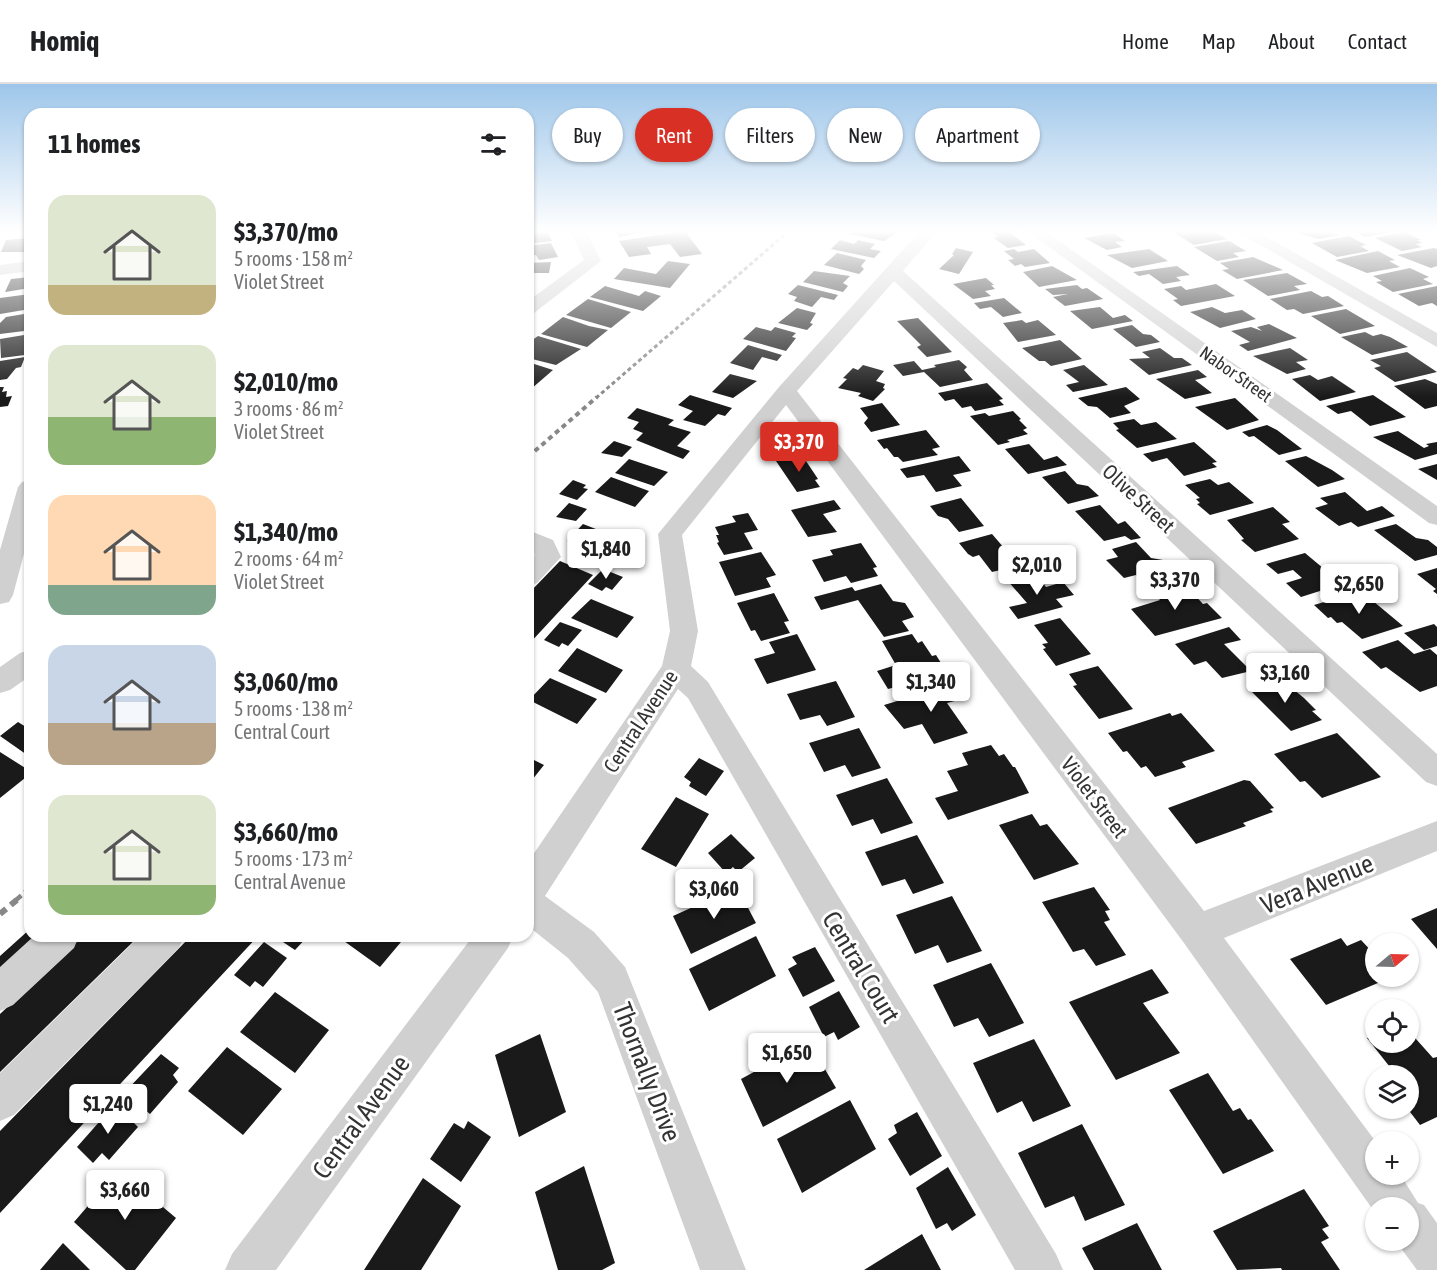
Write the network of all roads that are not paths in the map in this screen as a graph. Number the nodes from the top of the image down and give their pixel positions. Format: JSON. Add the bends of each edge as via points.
{"nodes":[{"id":1,"x":559,"y":286,"type":"edge"},
{"id":2,"x":879,"y":286,"type":"edge"},
{"id":3,"x":910,"y":286,"type":"edge"},
{"id":4,"x":1113,"y":286,"type":"edge"},
{"id":5,"x":1341,"y":286,"type":"edge"},
{"id":6,"x":534,"y":305,"type":"edge"},
{"id":7,"x":1437,"y":341,"type":"edge"},
{"id":8,"x":786,"y":391,"type":"junction"},
{"id":9,"x":24,"y":509,"type":"edge"},
{"id":10,"x":1437,"y":517,"type":"edge"},
{"id":11,"x":534,"y":541,"type":"edge"},
{"id":12,"x":534,"y":571,"type":"edge"},
{"id":13,"x":0,"y":595,"type":"edge"},
{"id":14,"x":24,"y":665,"type":"edge"},
{"id":15,"x":676,"y":669,"type":"junction"},
{"id":16,"x":0,"y":682,"type":"edge"},
{"id":17,"x":1437,"y":773,"type":"edge"},
{"id":18,"x":1437,"y":836,"type":"edge"},
{"id":19,"x":534,"y":882,"type":"edge"},
{"id":20,"x":534,"y":909,"type":"edge"},
{"id":21,"x":1197,"y":931,"type":"junction"},
{"id":22,"x":54,"y":942,"type":"edge"},
{"id":23,"x":160,"y":942,"type":"edge"},
{"id":24,"x":491,"y":942,"type":"edge"},
{"id":25,"x":0,"y":992,"type":"edge"},
{"id":26,"x":0,"y":1101,"type":"edge"},
{"id":27,"x":1390,"y":1197,"type":"edge"},
{"id":28,"x":1419,"y":1236,"type":"edge"},
{"id":29,"x":1437,"y":1260,"type":"edge"},
{"id":30,"x":248,"y":1270,"type":"edge"},
{"id":31,"x":723,"y":1270,"type":"edge"},
{"id":32,"x":1040,"y":1270,"type":"edge"}],
"edges":[{"from":1,"to":6,"type":"street"},
{"from":2,"to":8,"type":"street","name":"Central Avenue"},
{"from":3,"to":17,"type":"street","name":"Olive Street"},
{"from":4,"to":10,"type":"street","name":"Nabor Street"},
{"from":5,"to":7,"type":"street"},
{"from":8,"to":15,"type":"street","name":"Central Avenue","via":[[670,534],[684,631]]},
{"from":8,"to":21,"type":"street","name":"Violet Street"},
{"from":9,"to":13,"type":"street"},
{"from":11,"to":12,"type":"street","via":[[544,546],[548,557]]},
{"from":14,"to":16,"type":"street"},
{"from":15,"to":19,"type":"street","name":"Central Avenue"},
{"from":15,"to":32,"type":"street","name":"Central Court","via":[[698,690]]},
{"from":18,"to":21,"type":"street","name":"Vera Avenue"},
{"from":20,"to":31,"type":"street","name":"Thornally Drive","via":[[581,945],[612,980]]},
{"from":21,"to":27,"type":"street","name":"Violet Street"},
{"from":22,"to":25,"type":"street"},
{"from":23,"to":26,"type":"street"},
{"from":24,"to":30,"type":"street","name":"Central Avenue"},
{"from":28,"to":29,"type":"street"}]}
